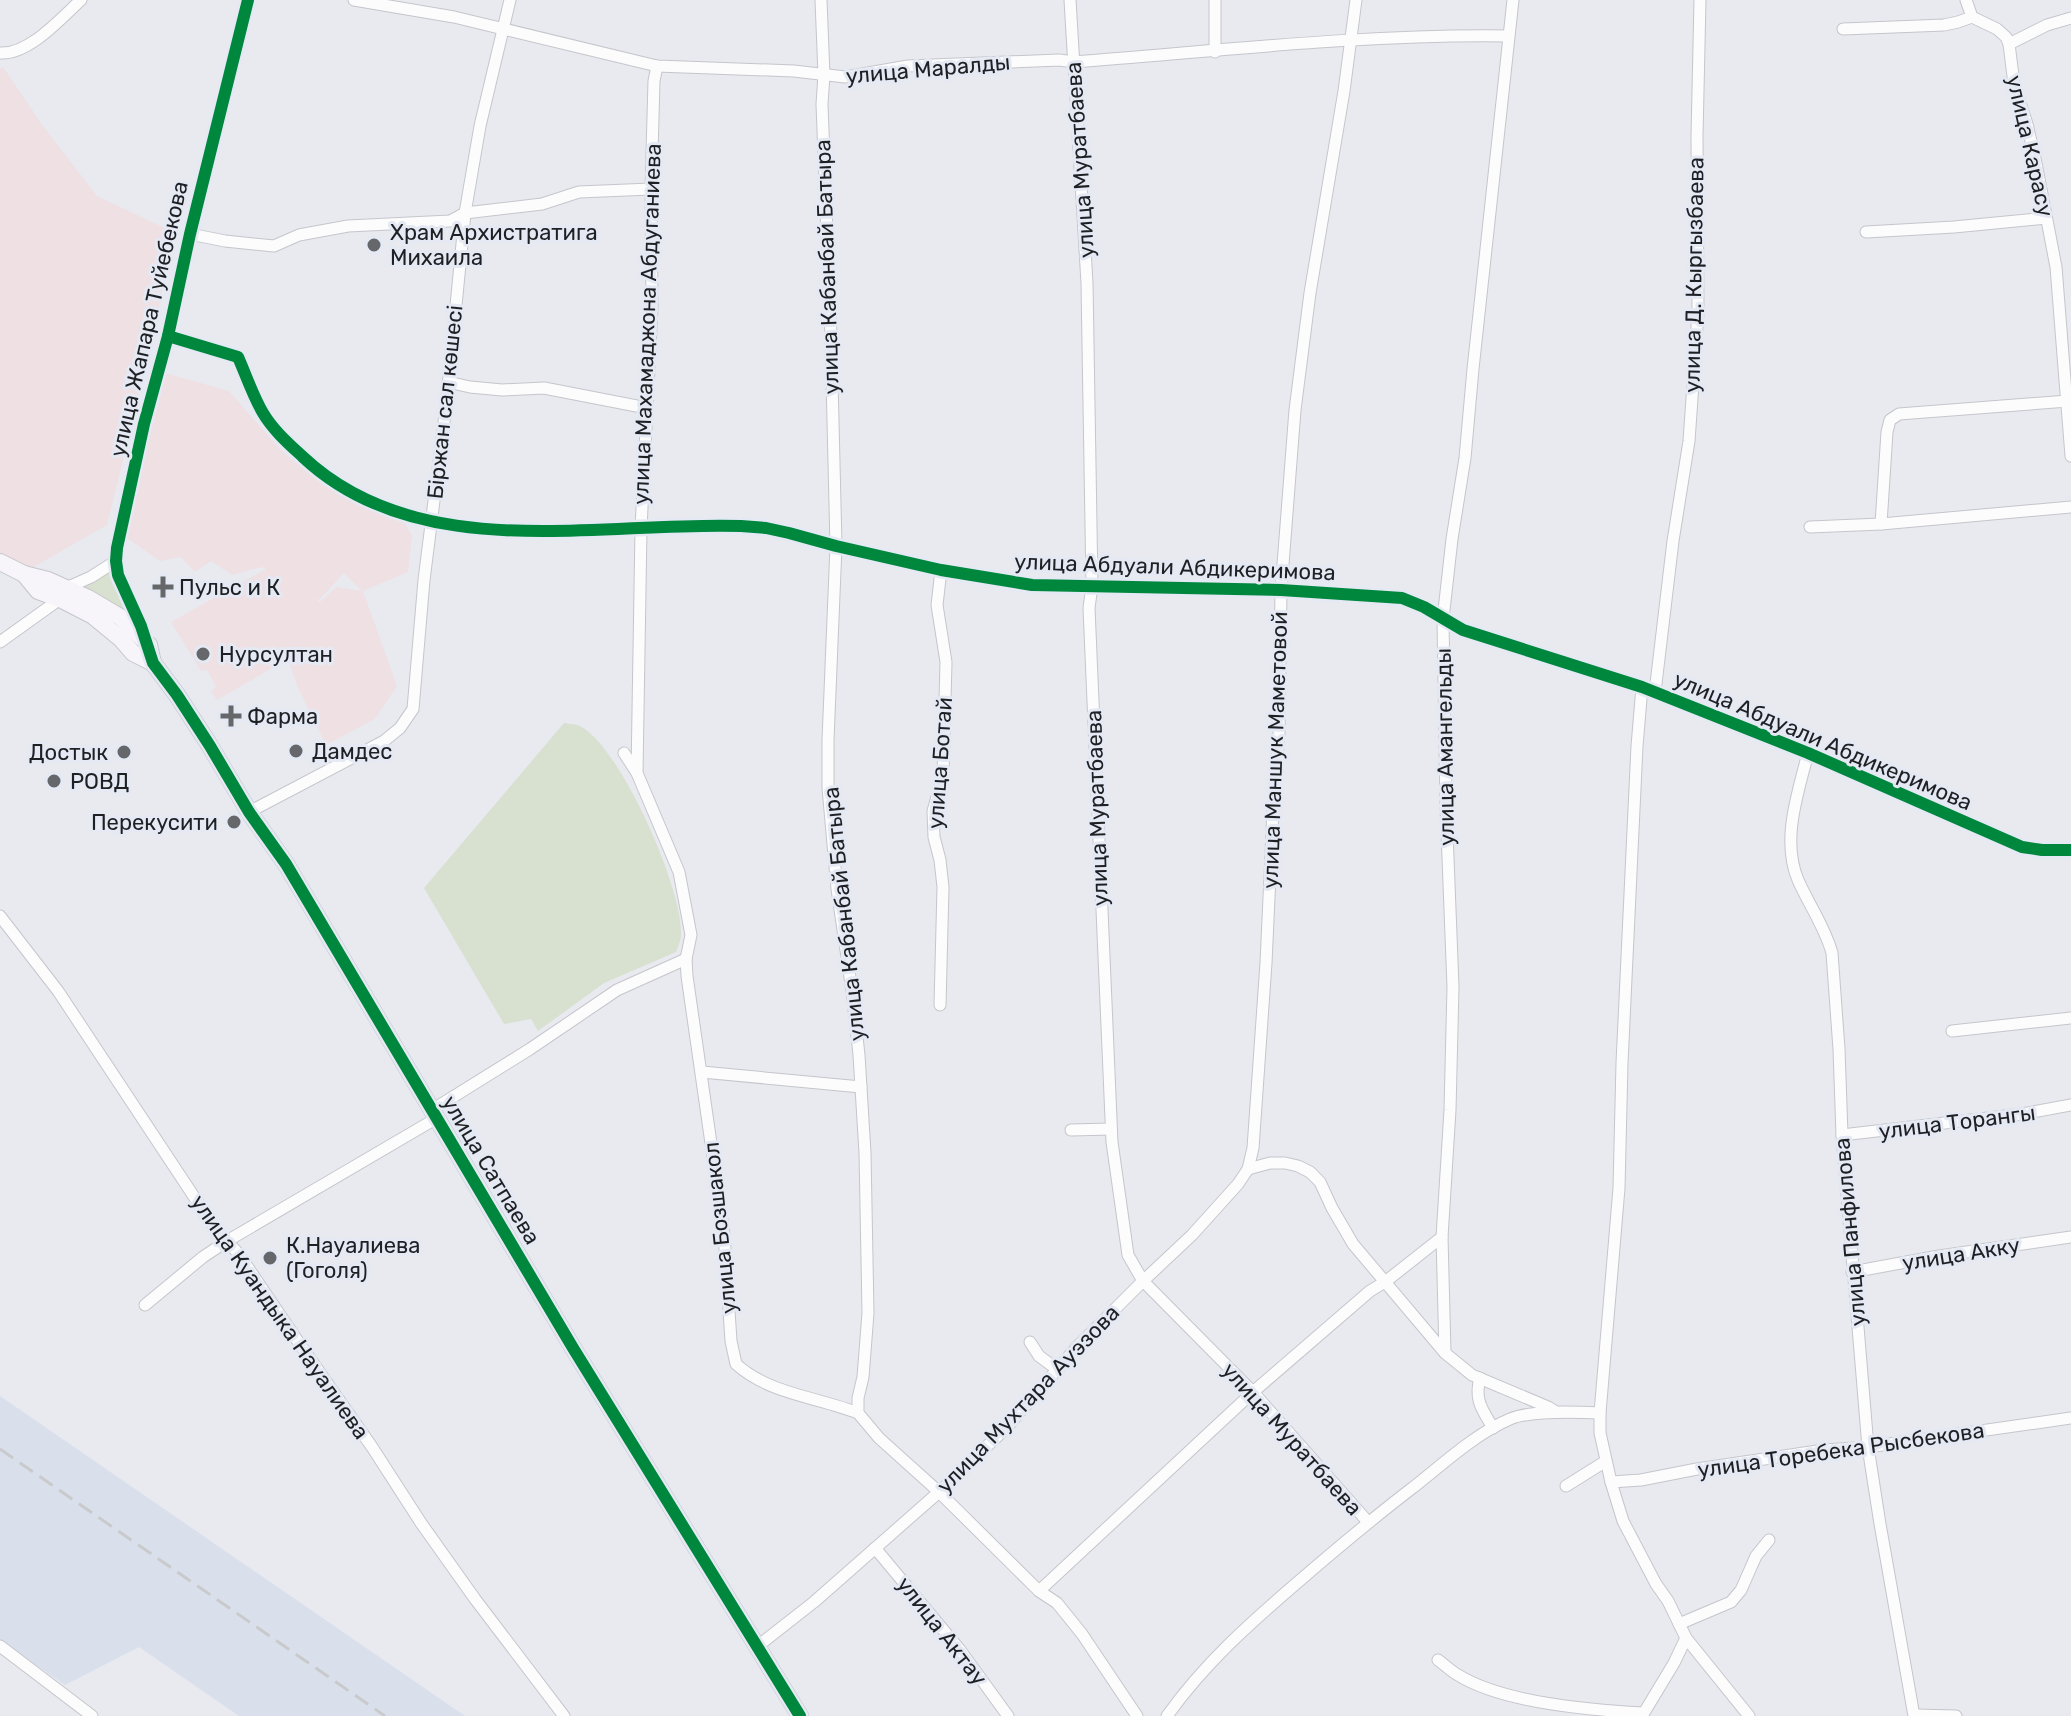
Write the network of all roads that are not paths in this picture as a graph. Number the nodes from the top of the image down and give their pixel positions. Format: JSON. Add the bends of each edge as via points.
{"nodes":[{"id":1,"x":81,"y":0,"type":"edge"},
{"id":2,"x":248,"y":0,"type":"edge"},
{"id":3,"x":354,"y":0,"type":"edge"},
{"id":4,"x":510,"y":0,"type":"edge"},
{"id":5,"x":821,"y":0,"type":"edge"},
{"id":6,"x":1070,"y":0,"type":"edge"},
{"id":7,"x":1215,"y":0,"type":"edge"},
{"id":8,"x":1356,"y":0,"type":"edge"},
{"id":9,"x":1513,"y":0,"type":"edge"},
{"id":10,"x":1700,"y":0,"type":"edge"},
{"id":11,"x":1966,"y":0,"type":"edge"},
{"id":12,"x":1972,"y":17,"type":"junction"},
{"id":13,"x":2071,"y":18,"type":"edge"},
{"id":14,"x":504,"y":29,"type":"junction"},
{"id":15,"x":1843,"y":29,"type":"dead end"},
{"id":16,"x":1508,"y":36,"type":"junction"},
{"id":17,"x":1350,"y":42,"type":"junction"},
{"id":18,"x":2009,"y":44,"type":"junction"},
{"id":19,"x":1215,"y":52,"type":"junction"},
{"id":20,"x":0,"y":53,"type":"edge"},
{"id":21,"x":1074,"y":62,"type":"junction"},
{"id":22,"x":657,"y":66,"type":"junction"},
{"id":23,"x":824,"y":75,"type":"junction"},
{"id":24,"x":651,"y":189,"type":"junction"},
{"id":25,"x":465,"y":213,"type":"junction"},
{"id":26,"x":2046,"y":218,"type":"junction"},
{"id":27,"x":1866,"y":232,"type":"dead end"},
{"id":28,"x":190,"y":234,"type":"junction"},
{"id":29,"x":168,"y":336,"type":"junction"},
{"id":30,"x":448,"y":382,"type":"junction"},
{"id":31,"x":2068,"y":401,"type":"junction"},
{"id":32,"x":647,"y":408,"type":"junction"},
{"id":33,"x":2071,"y":456,"type":"edge"},
{"id":34,"x":2071,"y":507,"type":"edge"},
{"id":35,"x":432,"y":522,"type":"junction"},
{"id":36,"x":1881,"y":524,"type":"junction"},
{"id":37,"x":1810,"y":527,"type":"dead end"},
{"id":38,"x":641,"y":528,"type":"junction"},
{"id":39,"x":836,"y":546,"type":"junction"},
{"id":40,"x":116,"y":561,"type":"junction"},
{"id":41,"x":0,"y":562,"type":"edge"},
{"id":42,"x":941,"y":570,"type":"junction"},
{"id":43,"x":1092,"y":586,"type":"junction"},
{"id":44,"x":1281,"y":590,"type":"junction"},
{"id":45,"x":63,"y":593,"type":"junction"},
{"id":46,"x":1443,"y":619,"type":"junction"},
{"id":47,"x":0,"y":642,"type":"edge"},
{"id":48,"x":149,"y":645,"type":"junction"},
{"id":49,"x":153,"y":663,"type":"junction"},
{"id":50,"x":1642,"y":687,"type":"junction"},
{"id":51,"x":1655,"y":692,"type":"junction"},
{"id":52,"x":624,"y":753,"type":"dead end"},
{"id":53,"x":1808,"y":753,"type":"junction"},
{"id":54,"x":637,"y":773,"type":"junction"},
{"id":55,"x":249,"y":812,"type":"junction"},
{"id":56,"x":2071,"y":850,"type":"edge"},
{"id":57,"x":0,"y":916,"type":"edge"},
{"id":58,"x":686,"y":959,"type":"junction"},
{"id":59,"x":940,"y":1005,"type":"dead end"},
{"id":60,"x":2071,"y":1018,"type":"edge"},
{"id":61,"x":1952,"y":1031,"type":"dead end"},
{"id":62,"x":702,"y":1072,"type":"junction"},
{"id":63,"x":861,"y":1087,"type":"junction"},
{"id":64,"x":2071,"y":1105,"type":"edge"},
{"id":65,"x":434,"y":1114,"type":"junction"},
{"id":66,"x":1111,"y":1129,"type":"junction"},
{"id":67,"x":1071,"y":1130,"type":"dead end"},
{"id":68,"x":1842,"y":1135,"type":"junction"},
{"id":69,"x":1248,"y":1169,"type":"junction"},
{"id":70,"x":1442,"y":1237,"type":"junction"},
{"id":71,"x":2071,"y":1237,"type":"edge"},
{"id":72,"x":227,"y":1241,"type":"junction"},
{"id":73,"x":1852,"y":1272,"type":"junction"},
{"id":74,"x":1143,"y":1281,"type":"junction"},
{"id":75,"x":1385,"y":1282,"type":"junction"},
{"id":76,"x":145,"y":1305,"type":"dead end"},
{"id":77,"x":1030,"y":1342,"type":"dead end"},
{"id":78,"x":1445,"y":1353,"type":"junction"},
{"id":79,"x":1058,"y":1370,"type":"junction"},
{"id":80,"x":1480,"y":1378,"type":"junction"},
{"id":81,"x":1253,"y":1392,"type":"junction"},
{"id":82,"x":858,"y":1413,"type":"junction"},
{"id":83,"x":1557,"y":1413,"type":"junction"},
{"id":84,"x":1600,"y":1413,"type":"junction"},
{"id":85,"x":2071,"y":1418,"type":"edge"},
{"id":86,"x":1493,"y":1428,"type":"junction"},
{"id":87,"x":1868,"y":1447,"type":"junction"},
{"id":88,"x":1606,"y":1461,"type":"junction"},
{"id":89,"x":1611,"y":1482,"type":"junction"},
{"id":90,"x":1566,"y":1486,"type":"dead end"},
{"id":91,"x":939,"y":1492,"type":"junction"},
{"id":92,"x":1368,"y":1522,"type":"junction"},
{"id":93,"x":1769,"y":1540,"type":"dead end"},
{"id":94,"x":875,"y":1548,"type":"junction"},
{"id":95,"x":1039,"y":1591,"type":"junction"},
{"id":96,"x":1679,"y":1624,"type":"junction"},
{"id":97,"x":1686,"y":1638,"type":"junction"},
{"id":98,"x":0,"y":1646,"type":"edge"},
{"id":99,"x":758,"y":1646,"type":"junction"},
{"id":100,"x":1438,"y":1660,"type":"dead end"},
{"id":101,"x":1643,"y":1714,"type":"edge"},
{"id":102,"x":92,"y":1716,"type":"edge"},
{"id":103,"x":564,"y":1716,"type":"edge"},
{"id":104,"x":800,"y":1716,"type":"edge"},
{"id":105,"x":1008,"y":1716,"type":"edge"},
{"id":106,"x":1137,"y":1716,"type":"edge"},
{"id":107,"x":1167,"y":1716,"type":"edge"},
{"id":108,"x":1749,"y":1716,"type":"edge"},
{"id":109,"x":1915,"y":1716,"type":"edge"},
{"id":110,"x":1956,"y":1716,"type":"edge"}],
"edges":[{"from":1,"to":20,"type":"street","via":[[28,46]]},
{"from":2,"to":28,"type":"street","name":"улица Жапара Туйебекова"},
{"from":3,"to":14,"type":"street","name":"улица Маралды"},
{"from":4,"to":14,"type":"street","name":"Біржан сал көшесі"},
{"from":5,"to":23,"type":"street","name":"улица Кабанбай Батыра"},
{"from":6,"to":21,"type":"street","name":"улица Муратбаева"},
{"from":7,"to":19,"type":"street"},
{"from":8,"to":17,"type":"street","name":"улица Маншук Маметовой"},
{"from":9,"to":16,"type":"street","name":"улица Амангельды"},
{"from":10,"to":51,"type":"street","name":"улица Д. Кыргызбаева","via":[[1698,313],[1689,441]]},
{"from":11,"to":12,"type":"street"},
{"from":12,"to":15,"type":"street","via":[[1944,25]]},
{"from":12,"to":18,"type":"street","name":"улица Карасу","via":[[1997,29]]},
{"from":13,"to":18,"type":"street"},
{"from":14,"to":22,"type":"street","name":"улица Маралды"},
{"from":14,"to":25,"type":"street","name":"Біржан сал көшесі"},
{"from":16,"to":17,"type":"street","name":"улица Маралды"},
{"from":16,"to":46,"type":"street","name":"улица Амангельды","via":[[1465,458]]},
{"from":17,"to":19,"type":"street","name":"улица Маралды"},
{"from":17,"to":44,"type":"street","name":"улица Маншук Маметовой","via":[[1295,410]]},
{"from":18,"to":26,"type":"street","name":"улица Карасу"},
{"from":19,"to":21,"type":"street","name":"улица Маралды"},
{"from":21,"to":23,"type":"street","name":"улица Маралды","via":[[938,64],[845,77]]},
{"from":21,"to":43,"type":"street","name":"улица Муратбаева","via":[[1087,283]]},
{"from":22,"to":23,"type":"street","name":"улица Маралды"},
{"from":22,"to":24,"type":"street","name":"улица Махамаджона Абдуганиева"},
{"from":23,"to":39,"type":"street","name":"улица Кабанбай Батыра"},
{"from":24,"to":25,"type":"street","via":[[579,192],[542,204]]},
{"from":24,"to":32,"type":"street","name":"улица Махамаджона Абдуганиева"},
{"from":25,"to":28,"type":"street","via":[[450,221],[324,230],[274,246]]},
{"from":25,"to":30,"type":"street","name":"Біржан сал көшесі"},
{"from":26,"to":27,"type":"street"},
{"from":26,"to":31,"type":"street","name":"улица Карасу","via":[[2056,267]]},
{"from":28,"to":29,"type":"street","name":"улица Жапара Туйебекова"},
{"from":29,"to":35,"type":"street","name":"улица Абдуали Абдикеримова","via":[[238,357],[263,413],[310,464],[336,483],[359,498]]},
{"from":29,"to":40,"type":"street","name":"улица Жапара Туйебекова"},
{"from":30,"to":32,"type":"street","via":[[502,390],[544,388]]},
{"from":30,"to":35,"type":"street","name":"Біржан сал көшесі"},
{"from":31,"to":33,"type":"street","name":"улица Карасу"},
{"from":31,"to":36,"type":"street","via":[[1899,414],[1890,420],[1887,432]]},
{"from":32,"to":38,"type":"street","name":"улица Махамаджона Абдуганиева"},
{"from":34,"to":36,"type":"street"},
{"from":35,"to":38,"type":"street","name":"улица Абдуали Абдикеримова","via":[[470,528]]},
{"from":35,"to":55,"type":"street","name":"Біржан сал көшесі","via":[[408,719],[384,741]]},
{"from":36,"to":37,"type":"street"},
{"from":38,"to":39,"type":"street","name":"улица Абдуали Абдикеримова","via":[[754,527]]},
{"from":38,"to":54,"type":"street","name":"улица Махамаджона Абдуганиева"},
{"from":39,"to":42,"type":"street","name":"улица Абдуали Абдикеримова"},
{"from":39,"to":63,"type":"street","name":"улица Кабанбай Батыра","via":[[828,788]]},
{"from":40,"to":45,"type":"street"},
{"from":40,"to":48,"type":"street","name":"улица Жапара Туйебекова"},
{"from":41,"to":45,"type":"street","name":"улица Сатпаева","via":[[48,580]]},
{"from":42,"to":43,"type":"street","name":"улица Абдуали Абдикеримова","via":[[1032,585]]},
{"from":42,"to":59,"type":"street","name":"улица Ботай","via":[[937,605],[946,662],[943,776],[933,811],[943,887]]},
{"from":43,"to":44,"type":"street","name":"улица Абдуали Абдикеримова"},
{"from":43,"to":66,"type":"street","name":"улица Муратбаева"},
{"from":44,"to":46,"type":"street","name":"улица Абдуали Абдикеримова","via":[[1402,598]]},
{"from":44,"to":69,"type":"street","name":"улица Маншук Маметовой","via":[[1279,733]]},
{"from":45,"to":47,"type":"street"},
{"from":45,"to":48,"type":"street","name":"улица Сатпаева","via":[[88,598],[120,617]]},
{"from":45,"to":49,"type":"street","name":"улица Сатпаева","via":[[133,653]]},
{"from":46,"to":50,"type":"street","name":"улица Абдуали Абдикеримова"},
{"from":46,"to":70,"type":"street","name":"улица Амангельды","via":[[1453,987]]},
{"from":48,"to":49,"type":"street","name":"улица Сатпаева"},
{"from":49,"to":55,"type":"street","name":"улица Сатпаева"},
{"from":50,"to":51,"type":"street","name":"улица Абдуали Абдикеримова"},
{"from":50,"to":84,"type":"street","via":[[1619,1188]]},
{"from":51,"to":53,"type":"street","name":"улица Абдуали Абдикеримова"},
{"from":52,"to":54,"type":"street"},
{"from":53,"to":56,"type":"street","name":"улица Абдуали Абдикеримова","via":[[2022,847]]},
{"from":53,"to":68,"type":"street","name":"улица Панфилова","via":[[1791,825],[1792,854],[1832,953]]},
{"from":54,"to":58,"type":"street","name":"улица Бозшакол","via":[[679,872],[691,935]]},
{"from":55,"to":65,"type":"street","name":"улица Сатпаева","via":[[286,864]]},
{"from":57,"to":72,"type":"street","name":"улица Куандыка Науалиева","via":[[58,991]]},
{"from":58,"to":62,"type":"street","name":"улица Бозшакол"},
{"from":58,"to":65,"type":"street","via":[[617,990]]},
{"from":60,"to":61,"type":"street"},
{"from":62,"to":63,"type":"street"},
{"from":62,"to":82,"type":"street","name":"улица Бозшакол","via":[[736,1364],[760,1382]]},
{"from":63,"to":82,"type":"street","name":"улица Кабанбай Батыра","via":[[868,1313]]},
{"from":64,"to":68,"type":"street","name":"улица Торангы"},
{"from":65,"to":72,"type":"street"},
{"from":65,"to":99,"type":"street","name":"улица Сатпаева"},
{"from":66,"to":67,"type":"street"},
{"from":66,"to":74,"type":"street","name":"улица Муратбаева","via":[[1128,1255]]},
{"from":68,"to":73,"type":"street","name":"улица Панфилова"},
{"from":69,"to":74,"type":"street","name":"улица Мухтара Ауэзова","via":[[1192,1235]]},
{"from":69,"to":75,"type":"street","via":[[1285,1163],[1310,1172],[1353,1244]]},
{"from":70,"to":75,"type":"street"},
{"from":70,"to":78,"type":"street","name":"улица Амангельды"},
{"from":71,"to":73,"type":"street","name":"улица Акку"},
{"from":72,"to":76,"type":"street"},
{"from":72,"to":103,"type":"street","name":"улица Куандыка Науалиева","via":[[448,1561]]},
{"from":73,"to":87,"type":"street","name":"улица Панфилова"},
{"from":74,"to":79,"type":"street","name":"улица Мухтара Ауэзова"},
{"from":74,"to":81,"type":"street","name":"улица Муратбаева"},
{"from":75,"to":78,"type":"street"},
{"from":75,"to":81,"type":"street"},
{"from":77,"to":79,"type":"street"},
{"from":78,"to":80,"type":"street"},
{"from":79,"to":91,"type":"street","name":"улица Мухтара Ауэзова"},
{"from":80,"to":83,"type":"street"},
{"from":80,"to":86,"type":"street","via":[[1476,1392]]},
{"from":81,"to":92,"type":"street","name":"улица Муратбаева"},
{"from":81,"to":95,"type":"street"},
{"from":82,"to":91,"type":"street"},
{"from":83,"to":84,"type":"street"},
{"from":83,"to":86,"type":"street","via":[[1513,1418]]},
{"from":84,"to":88,"type":"street"},
{"from":85,"to":87,"type":"street","name":"улица Торебека Рысбекова"},
{"from":86,"to":92,"type":"street"},
{"from":87,"to":89,"type":"street","name":"улица Торебека Рысбекова"},
{"from":87,"to":109,"type":"street","name":"улица Панфилова"},
{"from":88,"to":89,"type":"street"},
{"from":88,"to":90,"type":"street"},
{"from":89,"to":96,"type":"street","via":[[1623,1521]]},
{"from":91,"to":94,"type":"street","name":"улица Мухтара Ауэзова"},
{"from":91,"to":95,"type":"street"},
{"from":92,"to":107,"type":"street","via":[[1227,1644]]},
{"from":93,"to":96,"type":"street","via":[[1731,1602]]},
{"from":94,"to":99,"type":"street","name":"улица Мухтара Ауэзова"},
{"from":94,"to":105,"type":"street","name":"улица Актау"},
{"from":95,"to":106,"type":"street","via":[[1057,1603],[1082,1634]]},
{"from":96,"to":97,"type":"street"},
{"from":97,"to":101,"type":"street"},
{"from":97,"to":108,"type":"street"},
{"from":98,"to":102,"type":"street"},
{"from":99,"to":104,"type":"street","name":"улица Сатпаева"},
{"from":100,"to":101,"type":"street","via":[[1479,1686],[1525,1698]]},
{"from":109,"to":110,"type":"street"}]}
